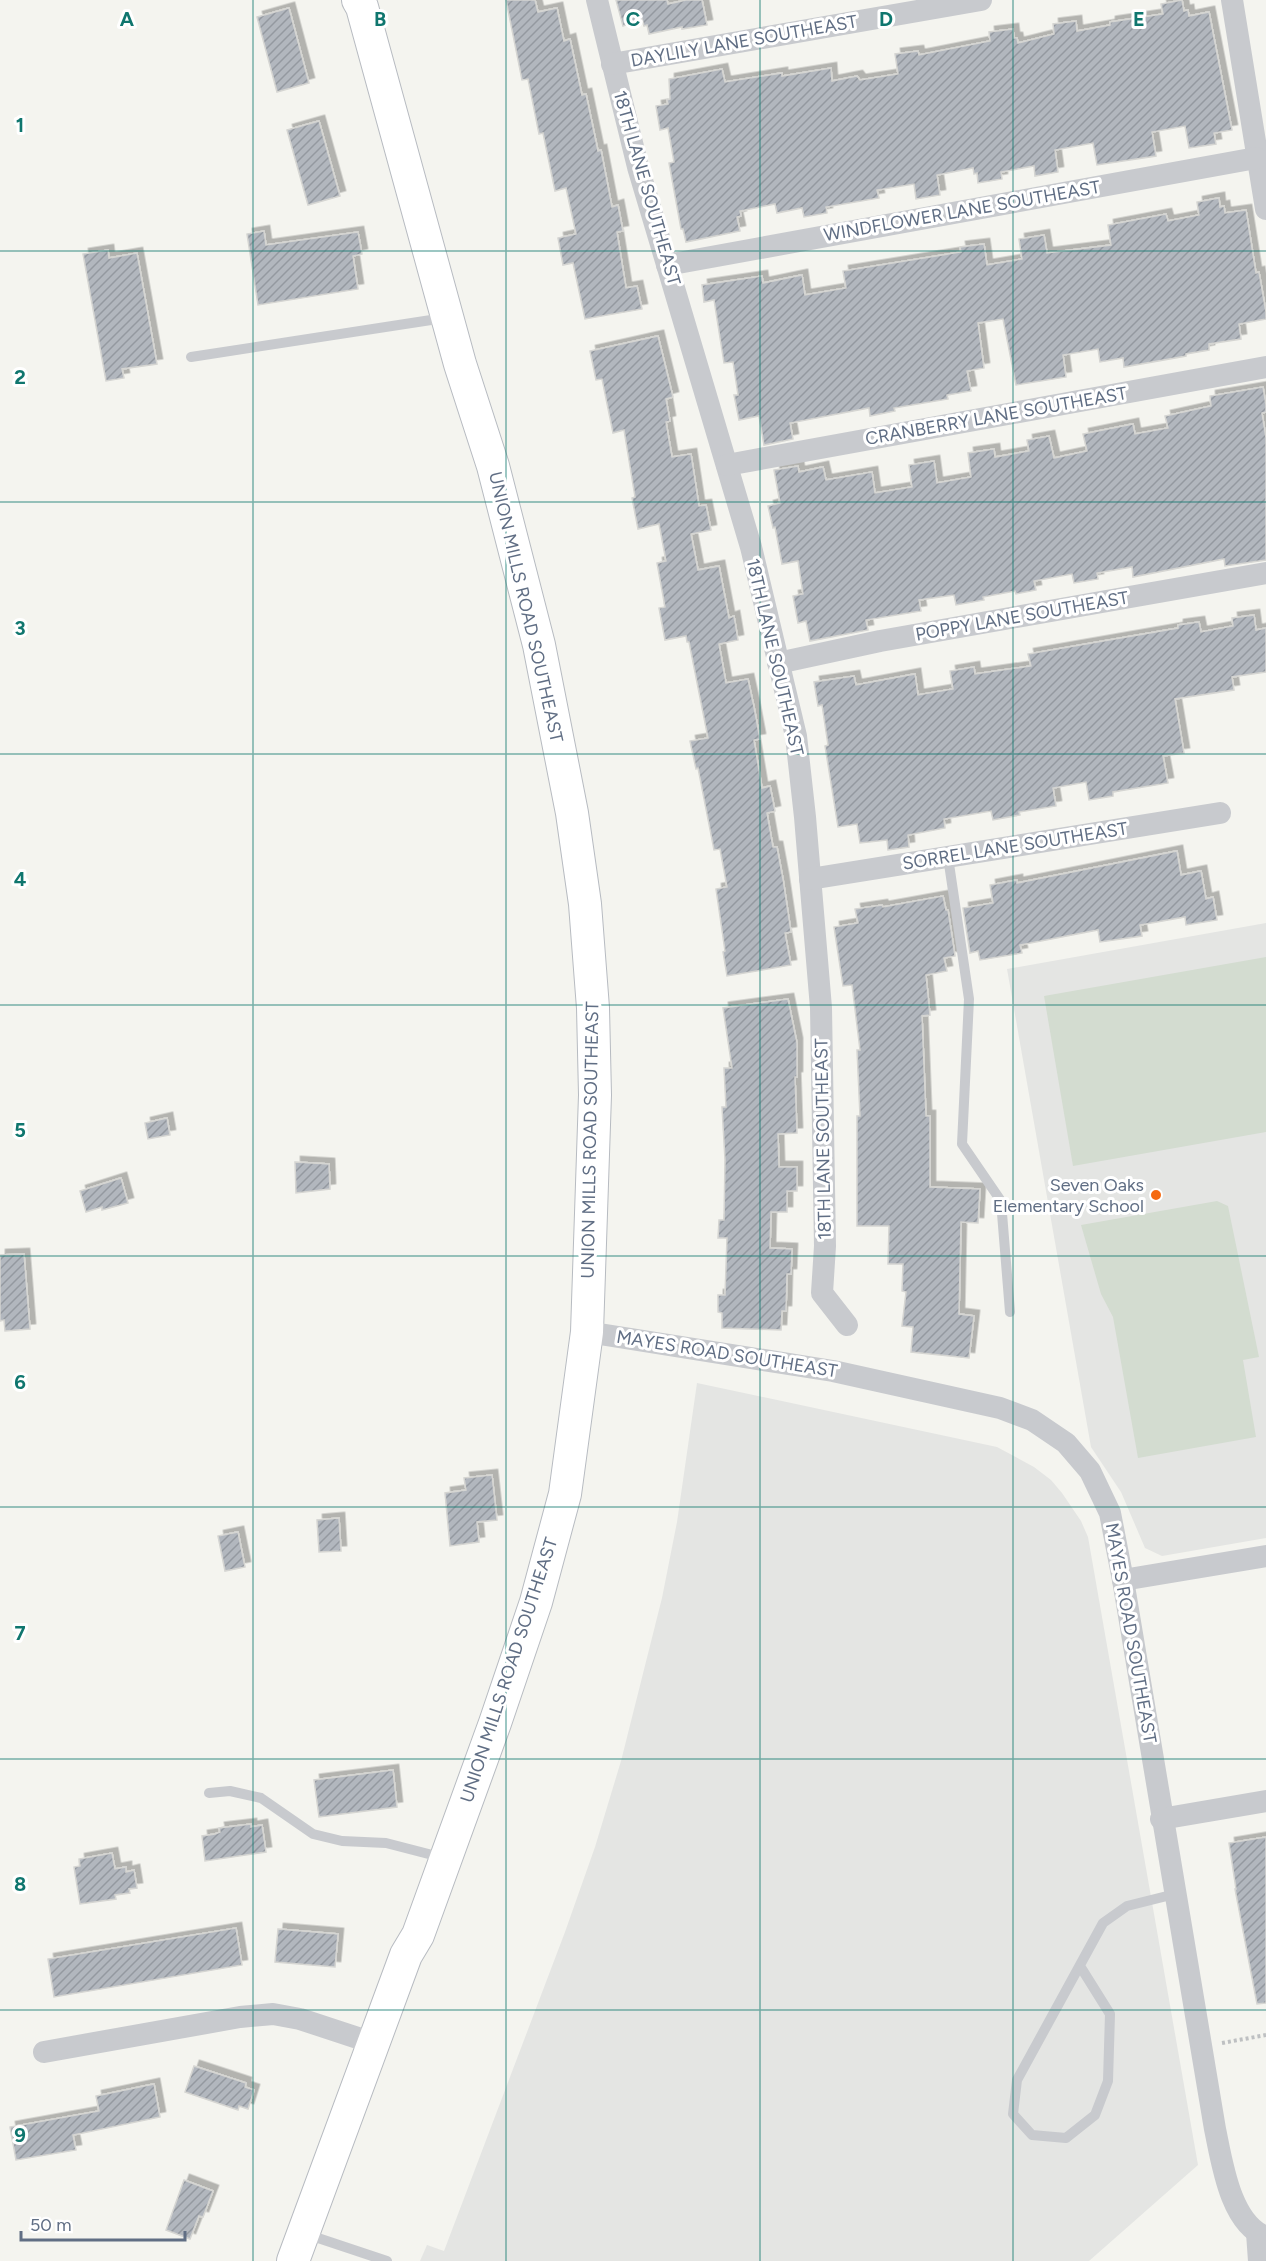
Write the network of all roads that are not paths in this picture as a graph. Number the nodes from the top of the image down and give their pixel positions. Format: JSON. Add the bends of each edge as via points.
{"nodes":[{"id":1,"x":358,"y":0,"type":"edge"},
{"id":2,"x":597,"y":0,"type":"edge"},
{"id":3,"x":981,"y":0,"type":"edge"},
{"id":4,"x":1232,"y":0,"type":"edge"},
{"id":5,"x":612,"y":64,"type":"junction"},
{"id":6,"x":1256,"y":158,"type":"junction"},
{"id":7,"x":1266,"y":209,"type":"edge"},
{"id":8,"x":667,"y":265,"type":"junction"},
{"id":9,"x":447,"y":318,"type":"junction"},
{"id":10,"x":191,"y":357,"type":"dead end"},
{"id":11,"x":1266,"y":367,"type":"edge"},
{"id":12,"x":727,"y":465,"type":"junction"},
{"id":13,"x":1266,"y":573,"type":"edge"},
{"id":14,"x":778,"y":663,"type":"junction"},
{"id":15,"x":1220,"y":813,"type":"dead end"},
{"id":16,"x":948,"y":857,"type":"junction"},
{"id":17,"x":810,"y":879,"type":"junction"},
{"id":18,"x":1010,"y":1312,"type":"dead end"},
{"id":19,"x":847,"y":1325,"type":"dead end"},
{"id":20,"x":587,"y":1332,"type":"junction"},
{"id":21,"x":1266,"y":1556,"type":"edge"},
{"id":22,"x":1123,"y":1580,"type":"junction"},
{"id":23,"x":209,"y":1793,"type":"dead end"},
{"id":24,"x":1266,"y":1801,"type":"edge"},
{"id":25,"x":1161,"y":1820,"type":"junction"},
{"id":26,"x":445,"y":1858,"type":"junction"},
{"id":27,"x":1175,"y":1894,"type":"junction"},
{"id":28,"x":1080,"y":1965,"type":"junction"},
{"id":29,"x":373,"y":2043,"type":"junction"},
{"id":30,"x":44,"y":2052,"type":"dead end"},
{"id":31,"x":1262,"y":2235,"type":"edge"},
{"id":32,"x":298,"y":2247,"type":"edge"},
{"id":33,"x":387,"y":2261,"type":"edge"},
{"id":34,"x":1259,"y":2261,"type":"edge"}],
"edges":[{"from":1,"to":9,"type":"street","name":"UNION MILLS ROAD SOUTHEAST"},
{"from":2,"to":5,"type":"street","name":"18TH LANE SOUTHEAST"},
{"from":3,"to":5,"type":"street","name":"DAYLILY LANE SOUTHEAST"},
{"from":4,"to":6,"type":"street"},
{"from":5,"to":8,"type":"street","name":"18TH LANE SOUTHEAST"},
{"from":6,"to":7,"type":"street"},
{"from":6,"to":8,"type":"street","name":"WINDFLOWER LANE SOUTHEAST"},
{"from":8,"to":12,"type":"street","name":"18TH LANE SOUTHEAST"},
{"from":9,"to":10,"type":"lane"},
{"from":9,"to":20,"type":"street","name":"UNION MILLS ROAD SOUTHEAST","via":[[492,466],[539,645],[573,813],[593,1008],[595,1106]]},
{"from":11,"to":12,"type":"street","name":"CRANBERRY LANE SOUTHEAST"},
{"from":12,"to":14,"type":"street","name":"18TH LANE SOUTHEAST"},
{"from":13,"to":14,"type":"street","name":"POPPY LANE SOUTHEAST","via":[[880,641]]},
{"from":14,"to":17,"type":"street","name":"18TH LANE SOUTHEAST","via":[[796,736]]},
{"from":15,"to":16,"type":"street","name":"SORREL LANE SOUTHEAST"},
{"from":16,"to":17,"type":"street","name":"SORREL LANE SOUTHEAST"},
{"from":16,"to":18,"type":"lane","via":[[969,999],[963,1144],[1001,1201]]},
{"from":17,"to":19,"type":"street","name":"18TH LANE SOUTHEAST","via":[[821,1008],[825,1246],[822,1293]]},
{"from":20,"to":22,"type":"street","name":"MAYES ROAD SOUTHEAST","via":[[833,1371],[1000,1408],[1032,1420],[1065,1443],[1090,1471],[1110,1513]]},
{"from":20,"to":26,"type":"street","name":"UNION MILLS ROAD SOUTHEAST","via":[[565,1494],[532,1613]]},
{"from":21,"to":22,"type":"street"},
{"from":22,"to":25,"type":"street","name":"MAYES ROAD SOUTHEAST"},
{"from":23,"to":26,"type":"lane","via":[[230,1791],[261,1798],[313,1834],[342,1841],[386,1843]]},
{"from":24,"to":25,"type":"street"},
{"from":25,"to":27,"type":"street","name":"MAYES ROAD SOUTHEAST"},
{"from":26,"to":29,"type":"street","name":"UNION MILLS ROAD SOUTHEAST"},
{"from":27,"to":28,"type":"lane","via":[[1127,1906],[1103,1923]]},
{"from":27,"to":31,"type":"street","name":"MAYES ROAD SOUTHEAST","via":[[1224,2170],[1236,2207]]},
{"from":28,"to":28,"type":"lane","via":[[1017,2080],[1013,2114],[1032,2135],[1066,2138],[1095,2115],[1108,2081],[1110,2014]]},
{"from":29,"to":30,"type":"street","via":[[273,2013]]},
{"from":29,"to":32,"type":"street","name":"UNION MILLS ROAD SOUTHEAST"},
{"from":31,"to":34,"type":"street"},
{"from":32,"to":33,"type":"lane"}]}
